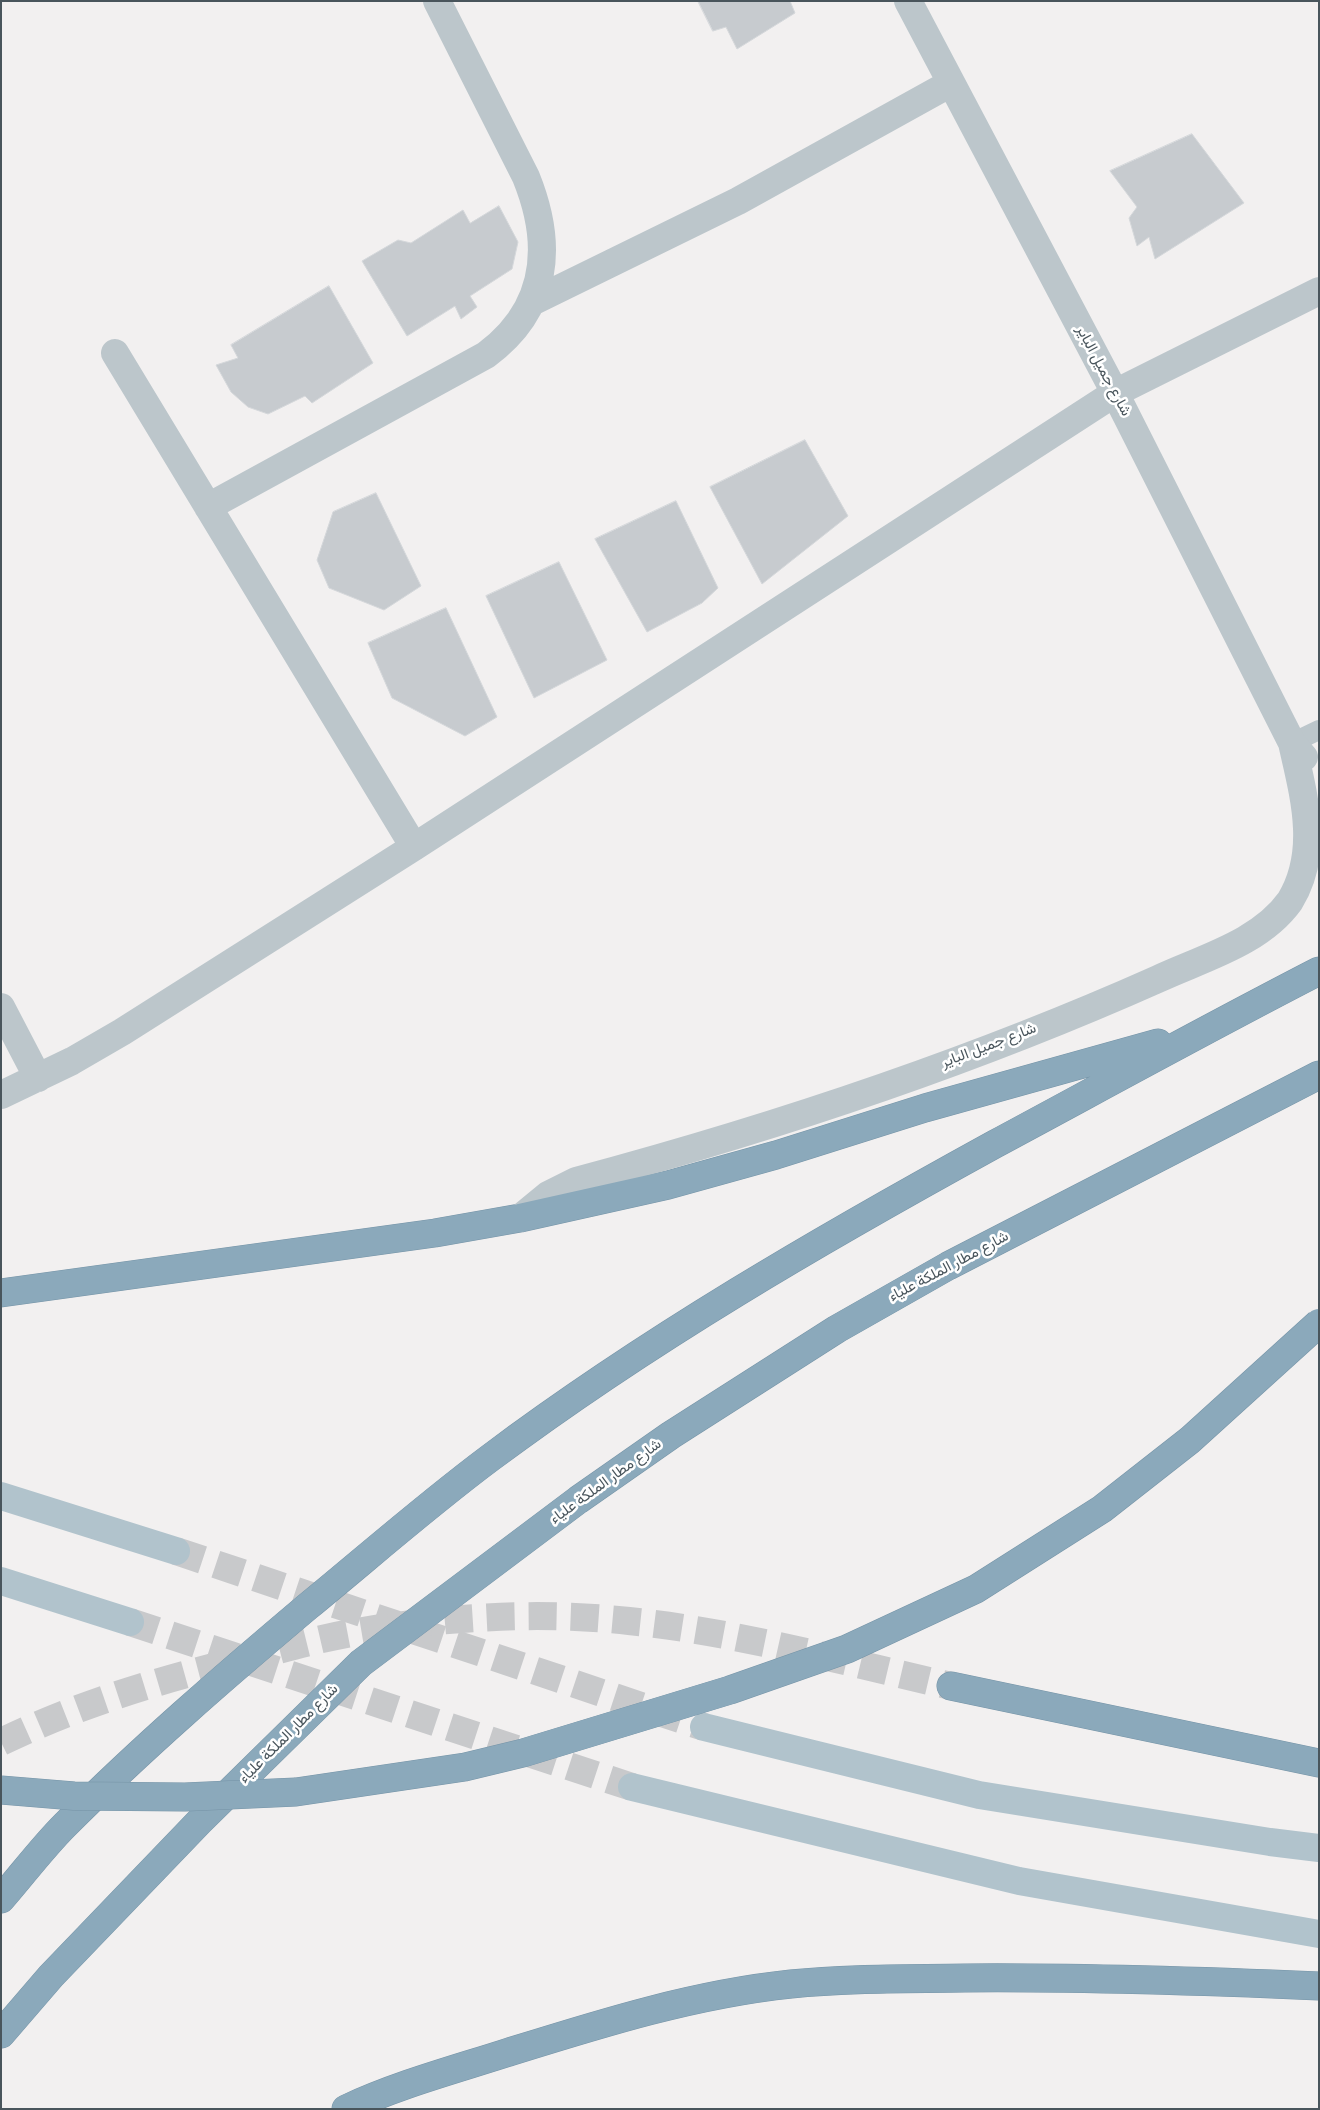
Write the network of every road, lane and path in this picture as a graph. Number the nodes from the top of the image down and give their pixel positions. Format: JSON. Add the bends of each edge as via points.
{"nodes":[{"id":1,"x":437,"y":1,"type":"edge"},
{"id":2,"x":908,"y":1,"type":"edge"},
{"id":3,"x":951,"y":83,"type":"junction"},
{"id":4,"x":1319,"y":291,"type":"edge"},
{"id":5,"x":532,"y":302,"type":"junction"},
{"id":6,"x":115,"y":353,"type":"dead end"},
{"id":7,"x":1115,"y":394,"type":"junction"},
{"id":8,"x":208,"y":506,"type":"junction"},
{"id":9,"x":1319,"y":730,"type":"edge"},
{"id":10,"x":1292,"y":743,"type":"junction"},
{"id":11,"x":1319,"y":775,"type":"edge"},
{"id":12,"x":414,"y":847,"type":"junction"},
{"id":13,"x":1319,"y":971,"type":"edge"},
{"id":14,"x":1,"y":1007,"type":"edge"},
{"id":15,"x":1203,"y":1031,"type":"junction"},
{"id":16,"x":1319,"y":1075,"type":"edge"},
{"id":17,"x":38,"y":1078,"type":"junction"},
{"id":18,"x":1,"y":1095,"type":"edge"},
{"id":19,"x":520,"y":1218,"type":"junction"},
{"id":20,"x":1,"y":1293,"type":"edge"},
{"id":21,"x":1319,"y":1323,"type":"edge"},
{"id":22,"x":1,"y":1496,"type":"edge"},
{"id":23,"x":176,"y":1551,"type":"tunnel mouth"},
{"id":24,"x":1,"y":1581,"type":"edge"},
{"id":25,"x":130,"y":1622,"type":"tunnel mouth"},
{"id":26,"x":951,"y":1686,"type":"tunnel mouth"},
{"id":27,"x":704,"y":1726,"type":"tunnel mouth"},
{"id":28,"x":1319,"y":1763,"type":"edge"},
{"id":29,"x":632,"y":1787,"type":"tunnel mouth"},
{"id":30,"x":1,"y":1790,"type":"edge"},
{"id":31,"x":1319,"y":1848,"type":"edge"},
{"id":32,"x":1,"y":1899,"type":"edge"},
{"id":33,"x":1319,"y":1934,"type":"edge"},
{"id":34,"x":1319,"y":1986,"type":"edge"},
{"id":35,"x":1,"y":2034,"type":"edge"},
{"id":36,"x":346,"y":2109,"type":"edge"}],
"edges":[{"from":1,"to":5,"type":"street","via":[[534,199],[542,242],[542,263]]},
{"from":2,"to":3,"type":"street","name":"شارع جميل الباير"},
{"from":3,"to":5,"type":"street","via":[[738,201]]},
{"from":3,"to":7,"type":"street","name":"شارع جميل الباير"},
{"from":4,"to":7,"type":"street"},
{"from":5,"to":8,"type":"street","via":[[518,327],[486,356]]},
{"from":6,"to":8,"type":"street"},
{"from":7,"to":10,"type":"street","name":"شارع جميل الباير"},
{"from":7,"to":12,"type":"street"},
{"from":8,"to":12,"type":"street"},
{"from":9,"to":10,"type":"lane"},
{"from":10,"to":11,"type":"street","name":"شارع جميل الباير"},
{"from":10,"to":19,"type":"street","name":"شارع جميل الباير","via":[[1310,818],[1308,860],[1302,881],[1291,900],[1264,928],[1248,938],[1116,997],[1001,1042],[770,1123],[576,1181],[548,1195]]},
{"from":12,"to":17,"type":"street","via":[[122,1032]]},
{"from":13,"to":15,"type":"highway"},
{"from":14,"to":17,"type":"street"},
{"from":15,"to":19,"type":"highway","via":[[925,1108],[776,1156],[668,1185]]},
{"from":15,"to":32,"type":"highway","via":[[875,1210],[718,1304],[491,1457],[266,1642],[148,1745],[62,1828]]},
{"from":16,"to":35,"type":"highway","name":"شارع مطار الملكة علياء","via":[[948,1266],[837,1329],[671,1435],[578,1500],[361,1663],[199,1822],[51,1976]]},
{"from":17,"to":18,"type":"street"},
{"from":19,"to":20,"type":"highway"},
{"from":21,"to":30,"type":"highway","bridge":true,"via":[[1190,1440],[1102,1509],[976,1589],[847,1649],[711,1695],[523,1753],[465,1767],[296,1792],[185,1797]]},
{"from":22,"to":23,"type":"main road"},
{"from":24,"to":25,"type":"main road"},
{"from":26,"to":28,"type":"highway"},
{"from":27,"to":31,"type":"main road","via":[[979,1795]]},
{"from":29,"to":33,"type":"main road","via":[[1019,1881]]},
{"from":34,"to":36,"type":"highway","via":[[1038,1978],[875,1979],[791,1984],[696,2000],[568,2034],[441,2074]]}]}
